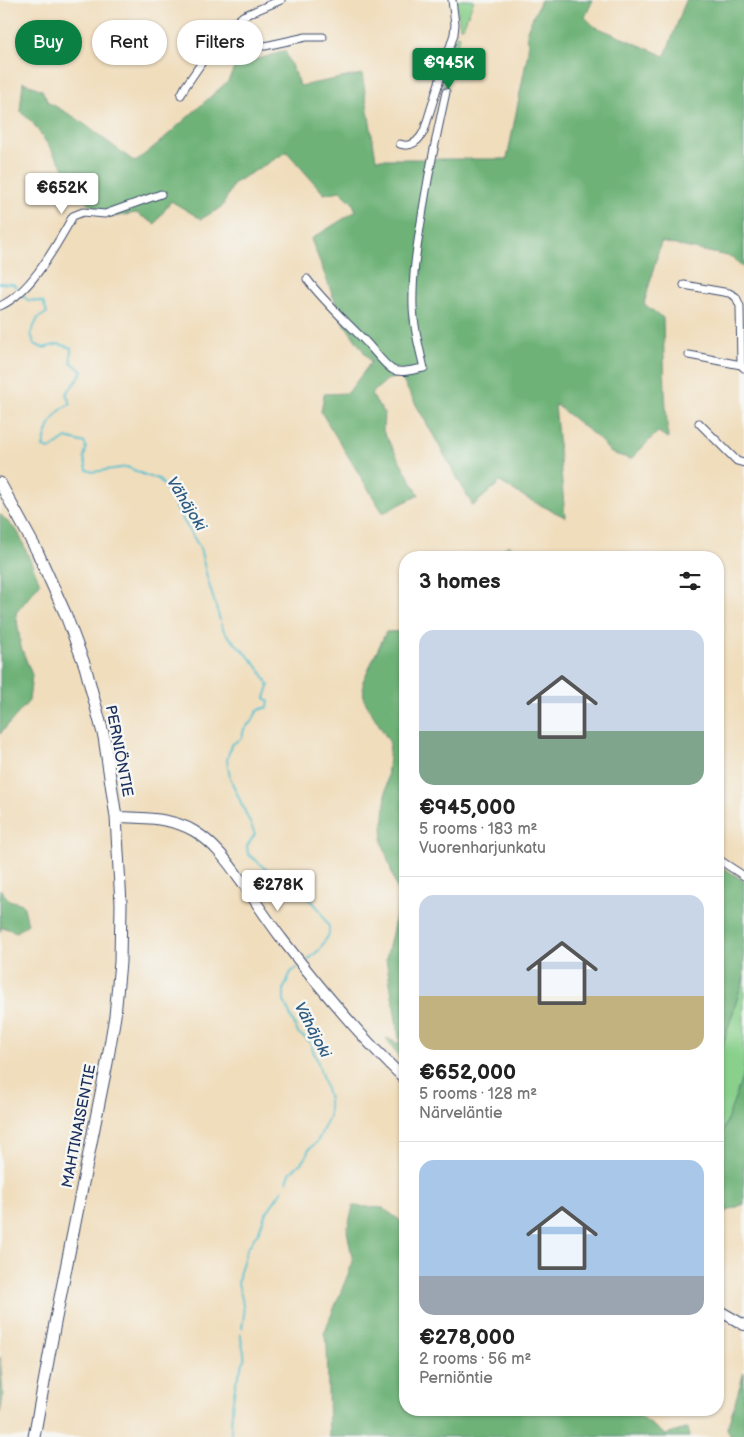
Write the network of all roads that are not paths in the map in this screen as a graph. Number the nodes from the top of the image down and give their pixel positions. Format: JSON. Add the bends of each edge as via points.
{"nodes":[{"id":1,"x":281,"y":0,"type":"edge"},
{"id":2,"x":452,"y":0,"type":"edge"},
{"id":3,"x":238,"y":20,"type":"edge"},
{"id":4,"x":323,"y":37,"type":"dead end"},
{"id":5,"x":263,"y":46,"type":"edge"},
{"id":6,"x":200,"y":65,"type":"edge"},
{"id":7,"x":446,"y":92,"type":"dead end"},
{"id":8,"x":181,"y":95,"type":"dead end"},
{"id":9,"x":400,"y":144,"type":"dead end"},
{"id":10,"x":161,"y":194,"type":"dead end"},
{"id":11,"x":307,"y":279,"type":"dead end"},
{"id":12,"x":684,"y":285,"type":"dead end"},
{"id":13,"x":0,"y":306,"type":"edge"},
{"id":14,"x":689,"y":355,"type":"dead end"},
{"id":15,"x":742,"y":367,"type":"edge"},
{"id":16,"x":699,"y":423,"type":"dead end"},
{"id":17,"x":744,"y":462,"type":"edge"},
{"id":18,"x":0,"y":483,"type":"edge"},
{"id":19,"x":116,"y":817,"type":"junction"},
{"id":20,"x":724,"y":863,"type":"edge"},
{"id":21,"x":744,"y":876,"type":"edge"},
{"id":22,"x":399,"y":1073,"type":"edge"},
{"id":23,"x":724,"y":1313,"type":"edge"},
{"id":24,"x":744,"y":1325,"type":"edge"},
{"id":25,"x":34,"y":1437,"type":"edge"}],
"edges":[{"from":1,"to":3,"type":"street"},
{"from":2,"to":9,"type":"street","via":[[454,34],[424,131],[412,144]]},
{"from":4,"to":5,"type":"street"},
{"from":6,"to":8,"type":"street"},
{"from":7,"to":11,"type":"street","via":[[413,279],[416,334],[424,368],[393,370],[318,295]]},
{"from":10,"to":13,"type":"street","via":[[105,214],[82,212],[73,216],[36,276],[22,291]]},
{"from":12,"to":15,"type":"street","via":[[736,297],[740,306]]},
{"from":14,"to":15,"type":"street"},
{"from":16,"to":17,"type":"street","via":[[737,461]]},
{"from":18,"to":19,"type":"main road","name":"PERNIÖNTIE","via":[[37,551],[85,666],[104,737]]},
{"from":19,"to":22,"type":"main road","name":"PERNIÖNTIE","via":[[172,822],[209,841],[309,973],[347,1019]]},
{"from":19,"to":25,"type":"main road","name":"MAHTINAISENTIE","via":[[121,904],[115,1016]]},
{"from":20,"to":21,"type":"street"},
{"from":23,"to":24,"type":"main road"}]}
